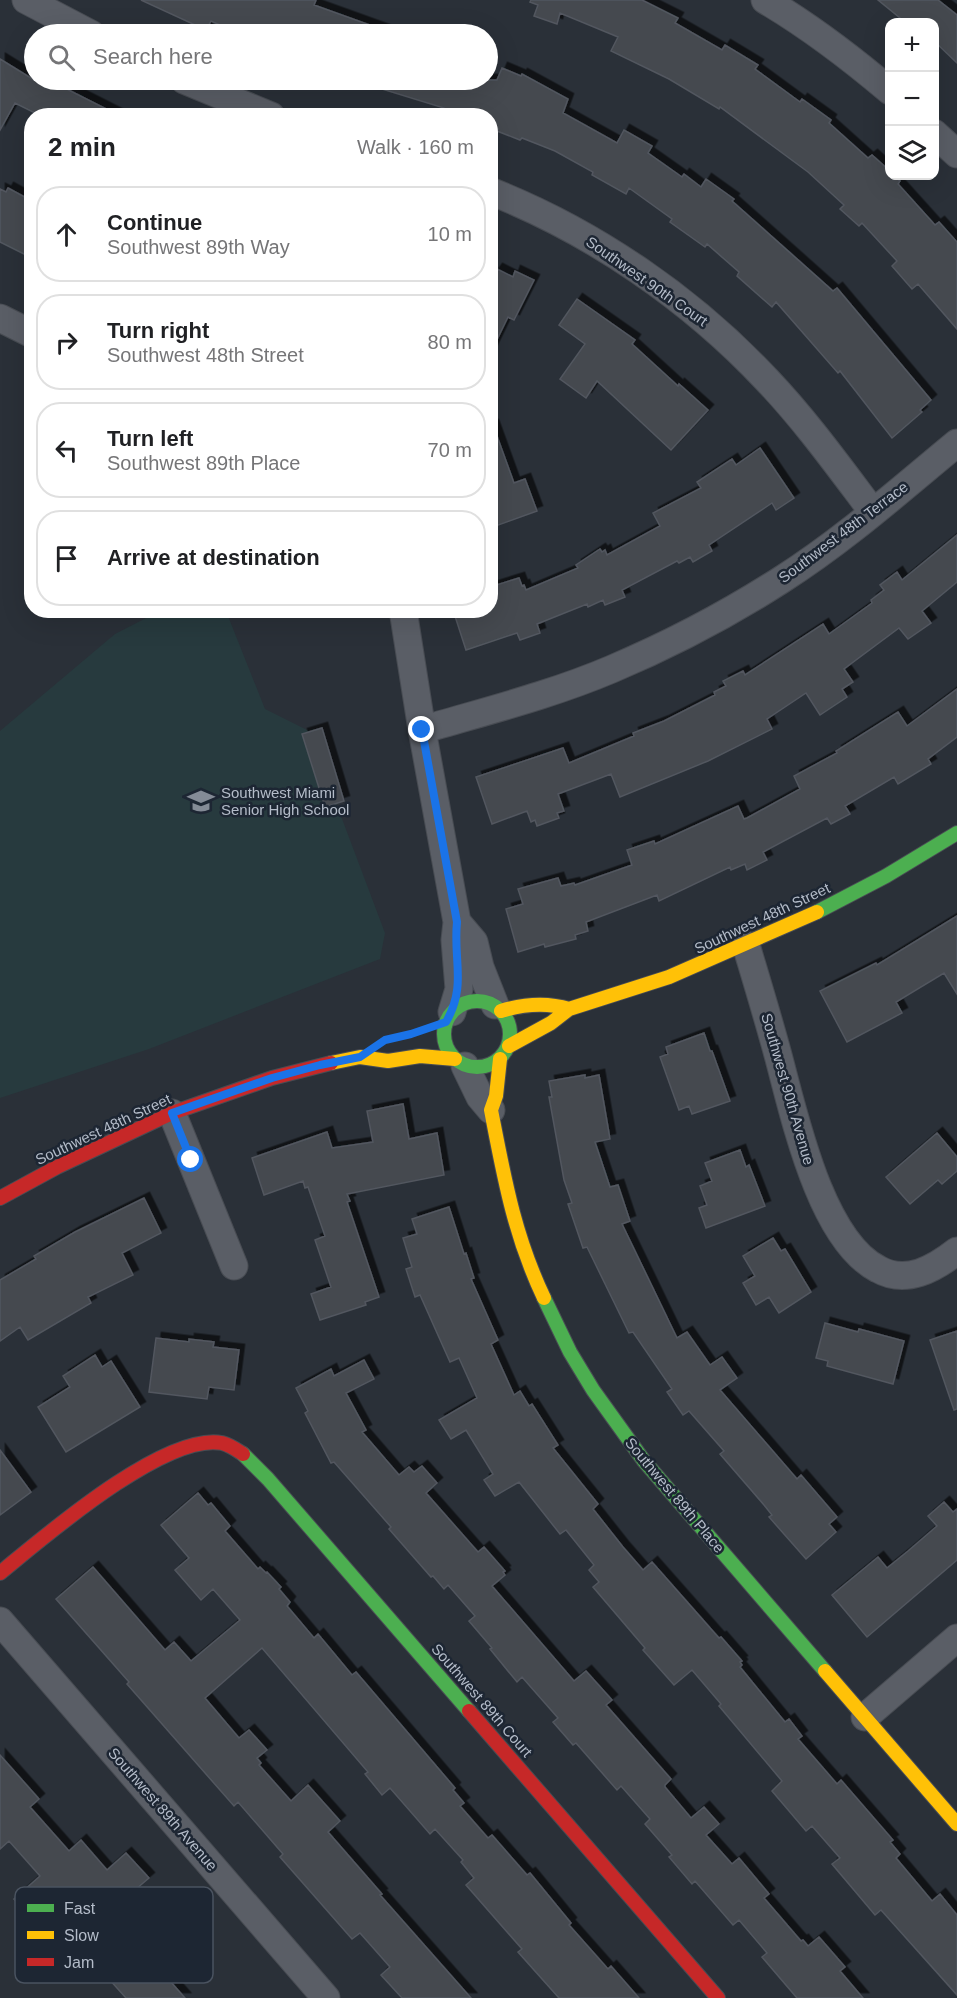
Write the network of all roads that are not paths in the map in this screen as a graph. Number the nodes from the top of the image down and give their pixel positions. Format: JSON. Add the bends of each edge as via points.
{"nodes":[{"id":1,"x":26,"y":0,"type":"edge"},
{"id":2,"x":765,"y":0,"type":"edge"},
{"id":3,"x":72,"y":24,"type":"edge"},
{"id":4,"x":885,"y":87,"type":"edge"},
{"id":5,"x":208,"y":90,"type":"edge"},
{"id":6,"x":252,"y":108,"type":"edge"},
{"id":7,"x":939,"y":138,"type":"edge"},
{"id":8,"x":957,"y":154,"type":"edge"},
{"id":9,"x":498,"y":195,"type":"edge"},
{"id":10,"x":0,"y":318,"type":"edge"},
{"id":11,"x":24,"y":330,"type":"edge"},
{"id":12,"x":957,"y":443,"type":"edge"},
{"id":13,"x":873,"y":512,"type":"junction"},
{"id":14,"x":404,"y":618,"type":"edge"},
{"id":15,"x":422,"y":730,"type":"junction"},
{"id":16,"x":957,"y":833,"type":"edge"},
{"id":17,"x":457,"y":922,"type":"junction"},
{"id":18,"x":746,"y":945,"type":"junction"},
{"id":19,"x":498,"y":1008,"type":"junction"},
{"id":20,"x":569,"y":1009,"type":"junction"},
{"id":21,"x":449,"y":1017,"type":"junction"},
{"id":22,"x":429,"y":1028,"type":"dead end"},
{"id":23,"x":377,"y":1045,"type":"dead end"},
{"id":24,"x":509,"y":1046,"type":"junction"},
{"id":25,"x":360,"y":1057,"type":"junction"},
{"id":26,"x":500,"y":1059,"type":"junction"},
{"id":27,"x":460,"y":1063,"type":"junction"},
{"id":28,"x":491,"y":1110,"type":"junction"},
{"id":29,"x":172,"y":1113,"type":"junction"},
{"id":30,"x":0,"y":1197,"type":"edge"},
{"id":31,"x":957,"y":1251,"type":"edge"},
{"id":32,"x":234,"y":1266,"type":"dead end"},
{"id":33,"x":0,"y":1573,"type":"edge"},
{"id":34,"x":0,"y":1621,"type":"edge"},
{"id":35,"x":957,"y":1638,"type":"edge"},
{"id":36,"x":865,"y":1717,"type":"junction"},
{"id":37,"x":957,"y":1824,"type":"edge"},
{"id":38,"x":326,"y":1998,"type":"edge"},
{"id":39,"x":717,"y":1998,"type":"edge"}],
"edges":[{"from":1,"to":3,"type":"street"},
{"from":2,"to":4,"type":"street"},
{"from":5,"to":6,"type":"street"},
{"from":7,"to":8,"type":"street"},
{"from":9,"to":13,"type":"street","name":"Southwest 90th Court","via":[[567,226],[606,250],[708,324],[796,412]]},
{"from":10,"to":11,"type":"street"},
{"from":12,"to":13,"type":"street","name":"Southwest 48th Terrace"},
{"from":13,"to":15,"type":"street","name":"Southwest 48th Terrace","via":[[783,579],[694,631],[564,687]]},
{"from":14,"to":15,"type":"street"},
{"from":15,"to":17,"type":"street"},
{"from":16,"to":18,"type":"street","name":"Southwest 48th Street","via":[[855,893]]},
{"from":17,"to":19,"type":"street","via":[[474,942]]},
{"from":17,"to":21,"type":"street","via":[[459,989]]},
{"from":18,"to":20,"type":"street","name":"Southwest 48th Street","via":[[658,981]]},
{"from":18,"to":31,"type":"street","name":"Southwest 90th Avenue","via":[[799,1133],[828,1209],[848,1244],[861,1259],[893,1275],[927,1271]]},
{"from":19,"to":20,"type":"street","name":"Southwest 48th Street","via":[[553,1003]]},
{"from":19,"to":21,"type":"street","name":"Southwest 48th Street","via":[[480,1001],[464,1003]]},
{"from":19,"to":24,"type":"street","via":[[509,1023]]},
{"from":20,"to":24,"type":"street","name":"Southwest 48th Street"},
{"from":21,"to":22,"type":"street","name":"Southwest 48th Street"},
{"from":21,"to":27,"type":"street","via":[[445,1042],[448,1052]]},
{"from":23,"to":25,"type":"street","name":"Southwest 48th Street"},
{"from":24,"to":26,"type":"street","name":"Southwest 48th Street"},
{"from":25,"to":27,"type":"street","name":"Southwest 48th Street","via":[[388,1061],[420,1056]]},
{"from":25,"to":29,"type":"street","name":"Southwest 48th Street","via":[[272,1078]]},
{"from":26,"to":27,"type":"street","name":"Southwest 48th Street","via":[[477,1068]]},
{"from":26,"to":28,"type":"street","name":"Southwest 89th Place"},
{"from":27,"to":28,"type":"street","name":"Southwest 89th Place"},
{"from":28,"to":36,"type":"street","name":"Southwest 89th Place","via":[[510,1206],[530,1268],[570,1352],[593,1390],[644,1461]]},
{"from":29,"to":30,"type":"street","name":"Southwest 48th Street"},
{"from":29,"to":32,"type":"street"},
{"from":33,"to":39,"type":"street","name":"Southwest 89th Court","via":[[135,1473],[187,1446],[223,1443],[236,1450],[268,1479]]},
{"from":34,"to":38,"type":"street","name":"Southwest 89th Avenue"},
{"from":35,"to":36,"type":"street"},
{"from":36,"to":37,"type":"street","name":"Southwest 89th Place"}]}
